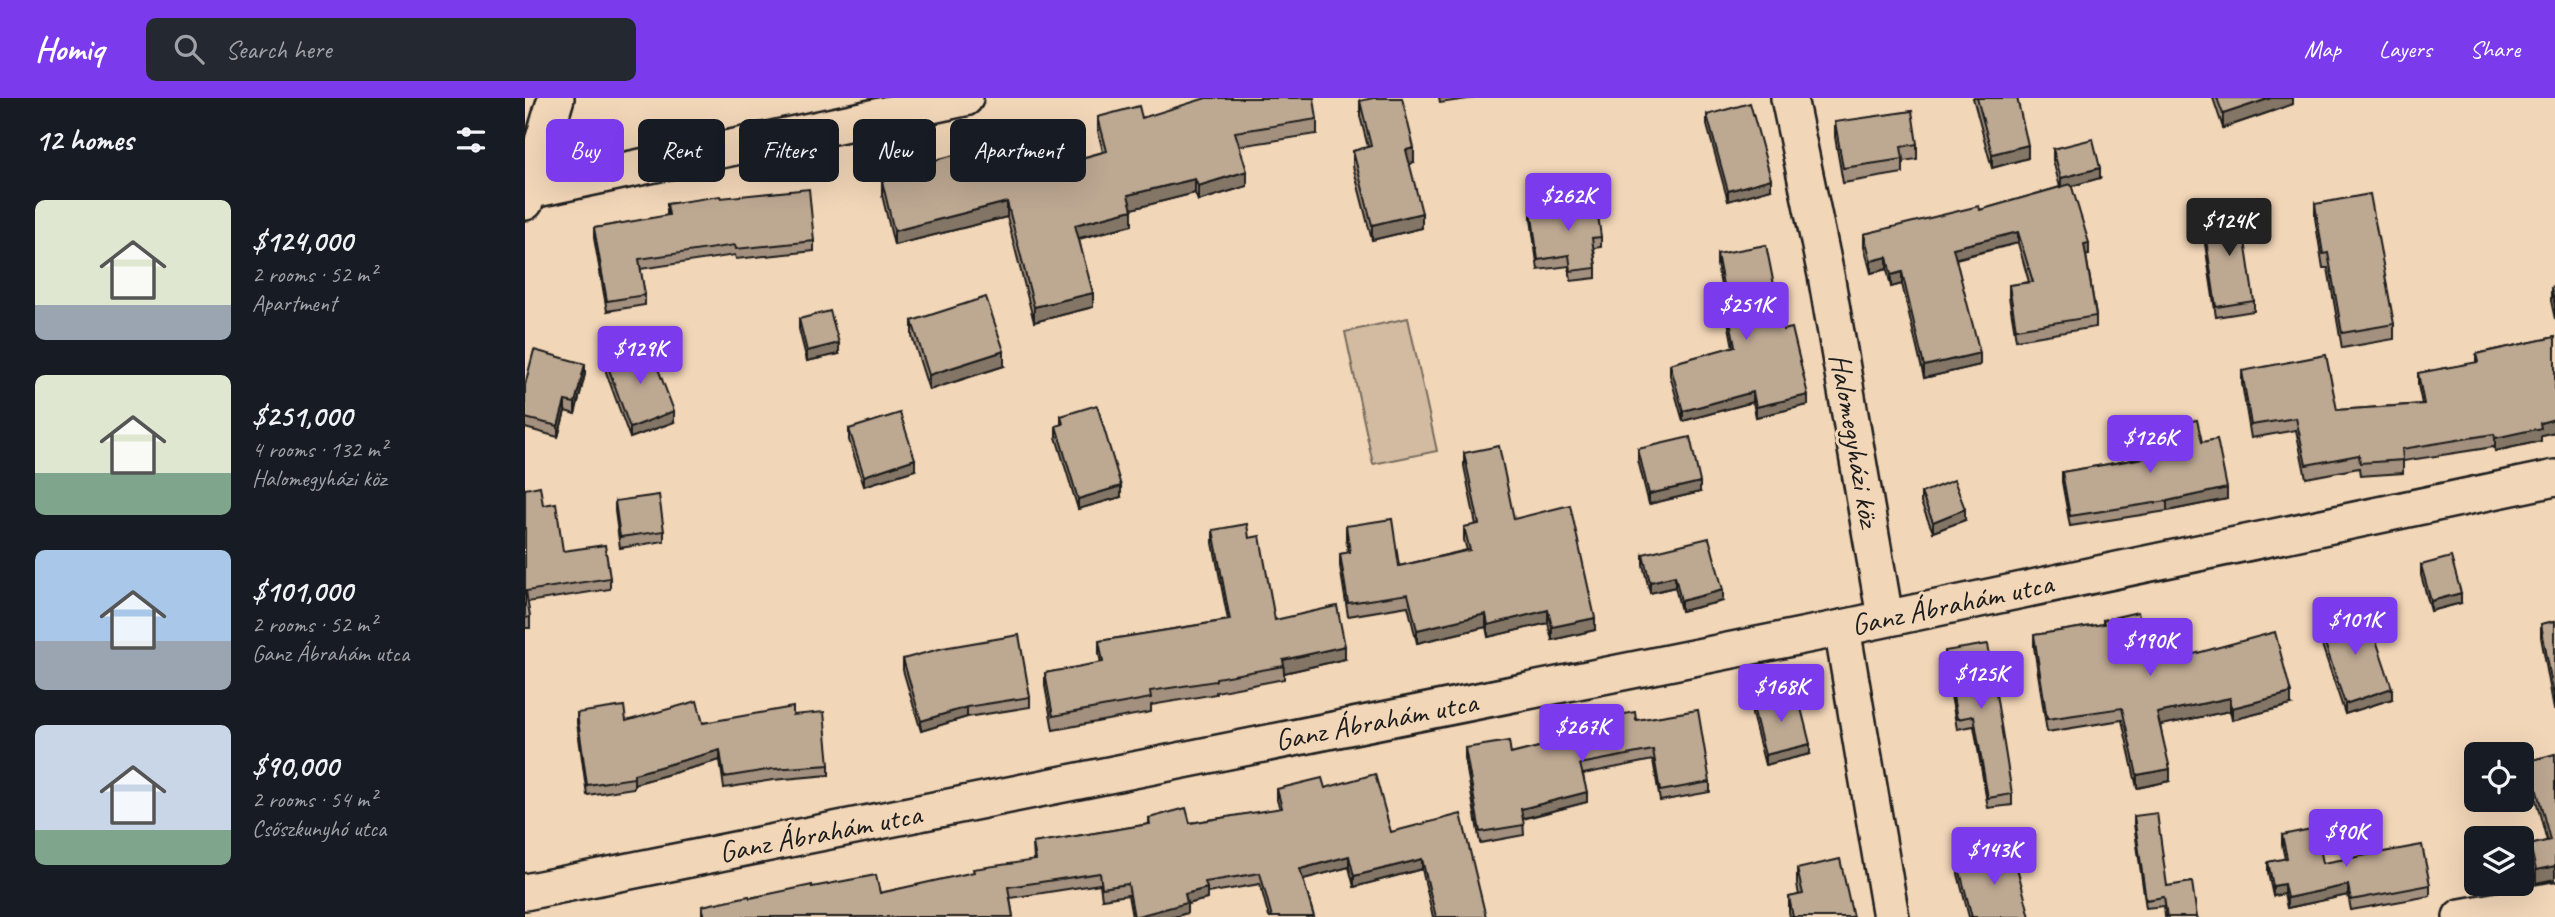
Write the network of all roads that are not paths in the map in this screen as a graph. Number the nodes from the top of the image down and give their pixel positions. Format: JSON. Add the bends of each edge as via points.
{"nodes":[{"id":1,"x":556,"y":98,"type":"edge"},
{"id":2,"x":965,"y":98,"type":"edge"},
{"id":3,"x":1789,"y":98,"type":"edge"},
{"id":4,"x":533,"y":148,"type":"edge"},
{"id":5,"x":527,"y":196,"type":"edge"},
{"id":6,"x":2555,"y":478,"type":"edge"},
{"id":7,"x":1885,"y":617,"type":"junction"},
{"id":8,"x":1842,"y":628,"type":"junction"},
{"id":9,"x":525,"y":892,"type":"edge"},
{"id":10,"x":2555,"y":900,"type":"edge"},
{"id":11,"x":1891,"y":917,"type":"edge"},
{"id":12,"x":2461,"y":917,"type":"edge"}],
"edges":[{"from":1,"to":4,"type":"street"},
{"from":2,"to":5,"type":"street"},
{"from":3,"to":7,"type":"street","name":"Halomegyházi köz","via":[[1826,275]]},
{"from":4,"to":5,"type":"street"},
{"from":6,"to":7,"type":"street","name":"Ganz Ábrahám utca"},
{"from":7,"to":8,"type":"street","name":"Ganz Ábrahám utca"},
{"from":8,"to":9,"type":"street","name":"Ganz Ábrahám utca"},
{"from":8,"to":11,"type":"street"},
{"from":10,"to":12,"type":"street"}]}
